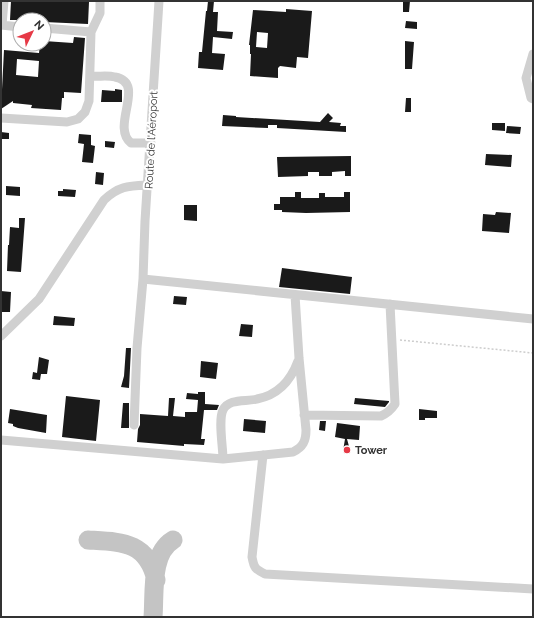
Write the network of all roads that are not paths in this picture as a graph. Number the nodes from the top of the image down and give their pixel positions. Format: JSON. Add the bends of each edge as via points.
{"nodes":[{"id":1,"x":4,"y":1,"type":"edge"},
{"id":2,"x":100,"y":1,"type":"edge"},
{"id":3,"x":159,"y":1,"type":"edge"},
{"id":4,"x":2,"y":25,"type":"edge"},
{"id":5,"x":12,"y":26,"type":"edge"},
{"id":6,"x":52,"y":29,"type":"edge"},
{"id":7,"x":91,"y":32,"type":"junction"},
{"id":8,"x":533,"y":54,"type":"edge"},
{"id":9,"x":90,"y":76,"type":"junction"},
{"id":10,"x":533,"y":99,"type":"edge"},
{"id":11,"x":1,"y":118,"type":"edge"},
{"id":12,"x":151,"y":142,"type":"junction"},
{"id":13,"x":148,"y":185,"type":"junction"},
{"id":14,"x":143,"y":280,"type":"junction"},
{"id":15,"x":295,"y":295,"type":"junction"},
{"id":16,"x":390,"y":304,"type":"junction"},
{"id":17,"x":533,"y":319,"type":"edge"},
{"id":18,"x":1,"y":336,"type":"edge"},
{"id":19,"x":299,"y":358,"type":"junction"},
{"id":20,"x":304,"y":415,"type":"junction"},
{"id":21,"x":134,"y":425,"type":"dead end"},
{"id":22,"x":1,"y":440,"type":"edge"},
{"id":23,"x":263,"y":455,"type":"junction"},
{"id":24,"x":223,"y":459,"type":"junction"},
{"id":25,"x":533,"y":589,"type":"edge"}],
"edges":[{"from":1,"to":4,"type":"street"},
{"from":2,"to":7,"type":"street","via":[[100,13]]},
{"from":3,"to":12,"type":"street","name":"Route de l'Aéroport"},
{"from":4,"to":5,"type":"street"},
{"from":6,"to":7,"type":"street"},
{"from":7,"to":9,"type":"street"},
{"from":8,"to":10,"type":"street","via":[[526,78]]},
{"from":9,"to":11,"type":"street","via":[[89,101],[85,112],[78,120],[67,122]]},
{"from":9,"to":12,"type":"street","via":[[115,77],[126,84],[129,95],[123,121],[126,136],[131,143]]},
{"from":12,"to":13,"type":"street","name":"Route de l'Aéroport"},
{"from":13,"to":14,"type":"street","name":"Route de l'Aéroport"},
{"from":13,"to":18,"type":"street","via":[[120,188],[104,200],[39,298]]},
{"from":14,"to":15,"type":"street"},
{"from":14,"to":21,"type":"street","name":"Route de l'Aéroport"},
{"from":15,"to":16,"type":"street"},
{"from":15,"to":19,"type":"street"},
{"from":16,"to":17,"type":"street"},
{"from":16,"to":20,"type":"street","via":[[395,404],[387,414],[381,416]]},
{"from":19,"to":20,"type":"street"},
{"from":19,"to":24,"type":"street","via":[[293,372],[278,390],[257,399],[236,401],[224,409]]},
{"from":20,"to":23,"type":"street","via":[[306,438],[299,449]]},
{"from":22,"to":24,"type":"street"},
{"from":23,"to":24,"type":"street"},
{"from":23,"to":25,"type":"street","via":[[252,557],[256,569],[265,574]]}]}
